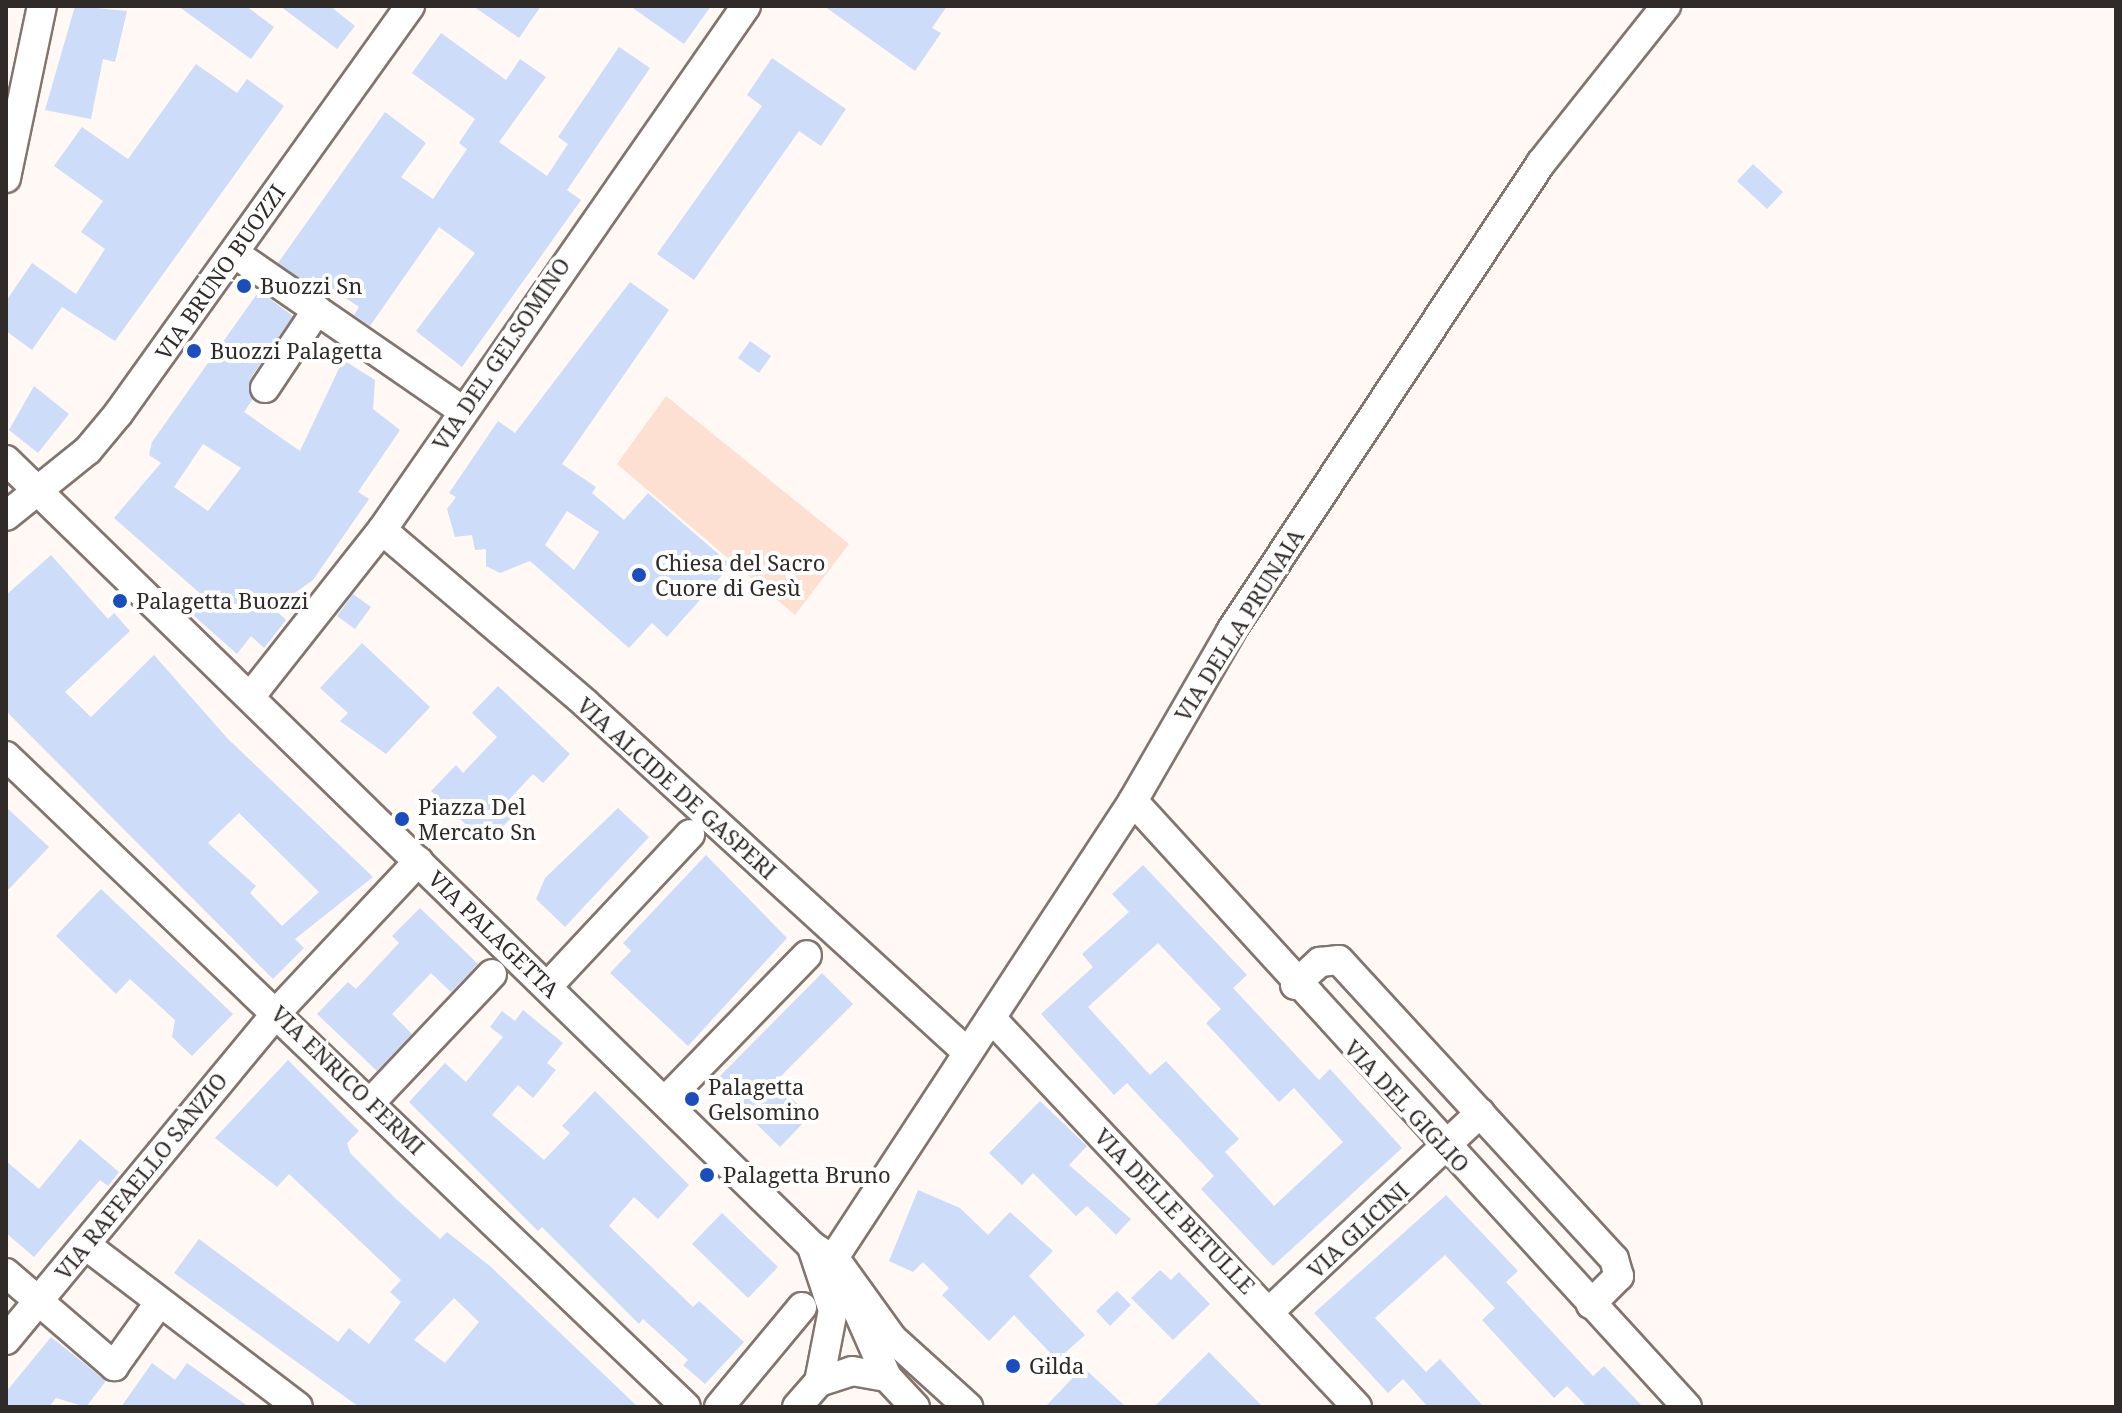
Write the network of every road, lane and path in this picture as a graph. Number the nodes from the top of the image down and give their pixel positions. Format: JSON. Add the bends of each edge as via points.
{"nodes":[{"id":1,"x":42,"y":6,"type":"edge"},
{"id":2,"x":410,"y":6,"type":"edge"},
{"id":3,"x":746,"y":6,"type":"edge"},
{"id":4,"x":1666,"y":6,"type":"edge"},
{"id":5,"x":6,"y":178,"type":"edge"},
{"id":6,"x":234,"y":253,"type":"junction"},
{"id":7,"x":317,"y":310,"type":"junction"},
{"id":8,"x":265,"y":388,"type":"dead end"},
{"id":9,"x":462,"y":410,"type":"junction"},
{"id":10,"x":6,"y":460,"type":"edge"},
{"id":11,"x":36,"y":492,"type":"junction"},
{"id":12,"x":6,"y":516,"type":"edge"},
{"id":13,"x":382,"y":530,"type":"junction"},
{"id":14,"x":250,"y":697,"type":"junction"},
{"id":15,"x":6,"y":756,"type":"edge"},
{"id":16,"x":1133,"y":801,"type":"junction"},
{"id":17,"x":690,"y":834,"type":"dead end"},
{"id":18,"x":419,"y":861,"type":"junction"},
{"id":19,"x":807,"y":955,"type":"dead end"},
{"id":20,"x":492,"y":974,"type":"dead end"},
{"id":21,"x":1295,"y":985,"type":"junction"},
{"id":22,"x":548,"y":986,"type":"junction"},
{"id":23,"x":277,"y":1012,"type":"junction"},
{"id":24,"x":991,"y":1018,"type":"junction"},
{"id":25,"x":967,"y":1052,"type":"junction"},
{"id":26,"x":666,"y":1100,"type":"junction"},
{"id":27,"x":371,"y":1102,"type":"junction"},
{"id":28,"x":1480,"y":1113,"type":"junction"},
{"id":29,"x":1446,"y":1148,"type":"junction"},
{"id":30,"x":87,"y":1246,"type":"junction"},
{"id":31,"x":829,"y":1258,"type":"junction"},
{"id":32,"x":6,"y":1273,"type":"edge"},
{"id":33,"x":38,"y":1301,"type":"junction"},
{"id":34,"x":159,"y":1303,"type":"junction"},
{"id":35,"x":1591,"y":1304,"type":"junction"},
{"id":36,"x":802,"y":1307,"type":"dead end"},
{"id":37,"x":1270,"y":1311,"type":"junction"},
{"id":38,"x":6,"y":1340,"type":"edge"},
{"id":39,"x":887,"y":1377,"type":"junction"},
{"id":40,"x":819,"y":1382,"type":"junction"},
{"id":41,"x":919,"y":1406,"type":"edge"},
{"id":42,"x":298,"y":1407,"type":"edge"},
{"id":43,"x":686,"y":1407,"type":"edge"},
{"id":44,"x":719,"y":1407,"type":"edge"},
{"id":45,"x":797,"y":1407,"type":"edge"},
{"id":46,"x":968,"y":1407,"type":"edge"},
{"id":47,"x":1357,"y":1407,"type":"edge"},
{"id":48,"x":1687,"y":1407,"type":"edge"}],
"edges":[{"from":1,"to":5,"type":"street"},
{"from":2,"to":6,"type":"street","name":"VIA BRUNO BUOZZI"},
{"from":3,"to":9,"type":"street","name":"VIA DEL GELSOMINO"},
{"from":4,"to":16,"type":"street","name":"VIA DELLA PRUNAIA","via":[[1541,163],[1231,631]]},
{"from":6,"to":7,"type":"street"},
{"from":6,"to":11,"type":"street","name":"VIA BRUNO BUOZZI","via":[[118,414]]},
{"from":7,"to":8,"type":"street"},
{"from":7,"to":9,"type":"street"},
{"from":9,"to":13,"type":"street","name":"VIA DEL GELSOMINO"},
{"from":10,"to":11,"type":"street","name":"VIA PALAGETTA"},
{"from":11,"to":12,"type":"street","name":"VIA BRUNO BUOZZI"},
{"from":11,"to":14,"type":"street","name":"VIA PALAGETTA"},
{"from":13,"to":14,"type":"street","name":"VIA DEL GELSOMINO"},
{"from":13,"to":25,"type":"street","name":"VIA ALCIDE DE GASPERI","via":[[585,703]]},
{"from":14,"to":18,"type":"street","name":"VIA PALAGETTA"},
{"from":15,"to":23,"type":"street","name":"VIA ENRICO FERMI"},
{"from":16,"to":21,"type":"street","name":"VIA DEL GIGLIO"},
{"from":16,"to":24,"type":"street","name":"VIA DELLA PRUNAIA"},
{"from":17,"to":22,"type":"street"},
{"from":18,"to":22,"type":"street","name":"VIA PALAGETTA"},
{"from":18,"to":23,"type":"street","name":"VIA RAFFAELLO SANZIO"},
{"from":19,"to":26,"type":"street"},
{"from":20,"to":27,"type":"street"},
{"from":21,"to":28,"type":"street","via":[[1320,962],[1339,960]]},
{"from":21,"to":29,"type":"street","name":"VIA DEL GIGLIO"},
{"from":22,"to":26,"type":"street","name":"VIA PALAGETTA"},
{"from":23,"to":27,"type":"street","name":"VIA ENRICO FERMI"},
{"from":23,"to":30,"type":"street","name":"VIA RAFFAELLO SANZIO"},
{"from":24,"to":25,"type":"street","name":"VIA DELLA PRUNAIA"},
{"from":24,"to":37,"type":"street","name":"VIA DELLE BETULLE"},
{"from":25,"to":31,"type":"street","name":"VIA DELLA PRUNAIA"},
{"from":26,"to":31,"type":"street","name":"VIA PALAGETTA"},
{"from":27,"to":43,"type":"street","name":"VIA ENRICO FERMI"},
{"from":28,"to":29,"type":"street","name":"VIA GLICINI"},
{"from":28,"to":35,"type":"street","via":[[1614,1259],[1619,1276]]},
{"from":29,"to":35,"type":"street","name":"VIA DEL GIGLIO"},
{"from":29,"to":37,"type":"street","name":"VIA GLICINI"},
{"from":30,"to":33,"type":"street","name":"VIA RAFFAELLO SANZIO"},
{"from":30,"to":34,"type":"street"},
{"from":31,"to":39,"type":"street","name":"VIA PALAGETTA"},
{"from":31,"to":40,"type":"street","name":"VIA PALAGETTA","via":[[833,1310]]},
{"from":31,"to":46,"type":"street","name":"VIA PALAGETTA","via":[[892,1338]]},
{"from":32,"to":33,"type":"street"},
{"from":33,"to":34,"type":"street","via":[[114,1366]]},
{"from":33,"to":38,"type":"street","name":"VIA RAFFAELLO SANZIO"},
{"from":34,"to":42,"type":"street"},
{"from":35,"to":48,"type":"street","name":"VIA DEL GIGLIO"},
{"from":36,"to":44,"type":"street"},
{"from":37,"to":47,"type":"street","name":"VIA DELLE BETULLE"},
{"from":39,"to":40,"type":"street","via":[[852,1371]]},
{"from":39,"to":41,"type":"street","name":"VIA PALAGETTA"},
{"from":40,"to":45,"type":"street"}]}
